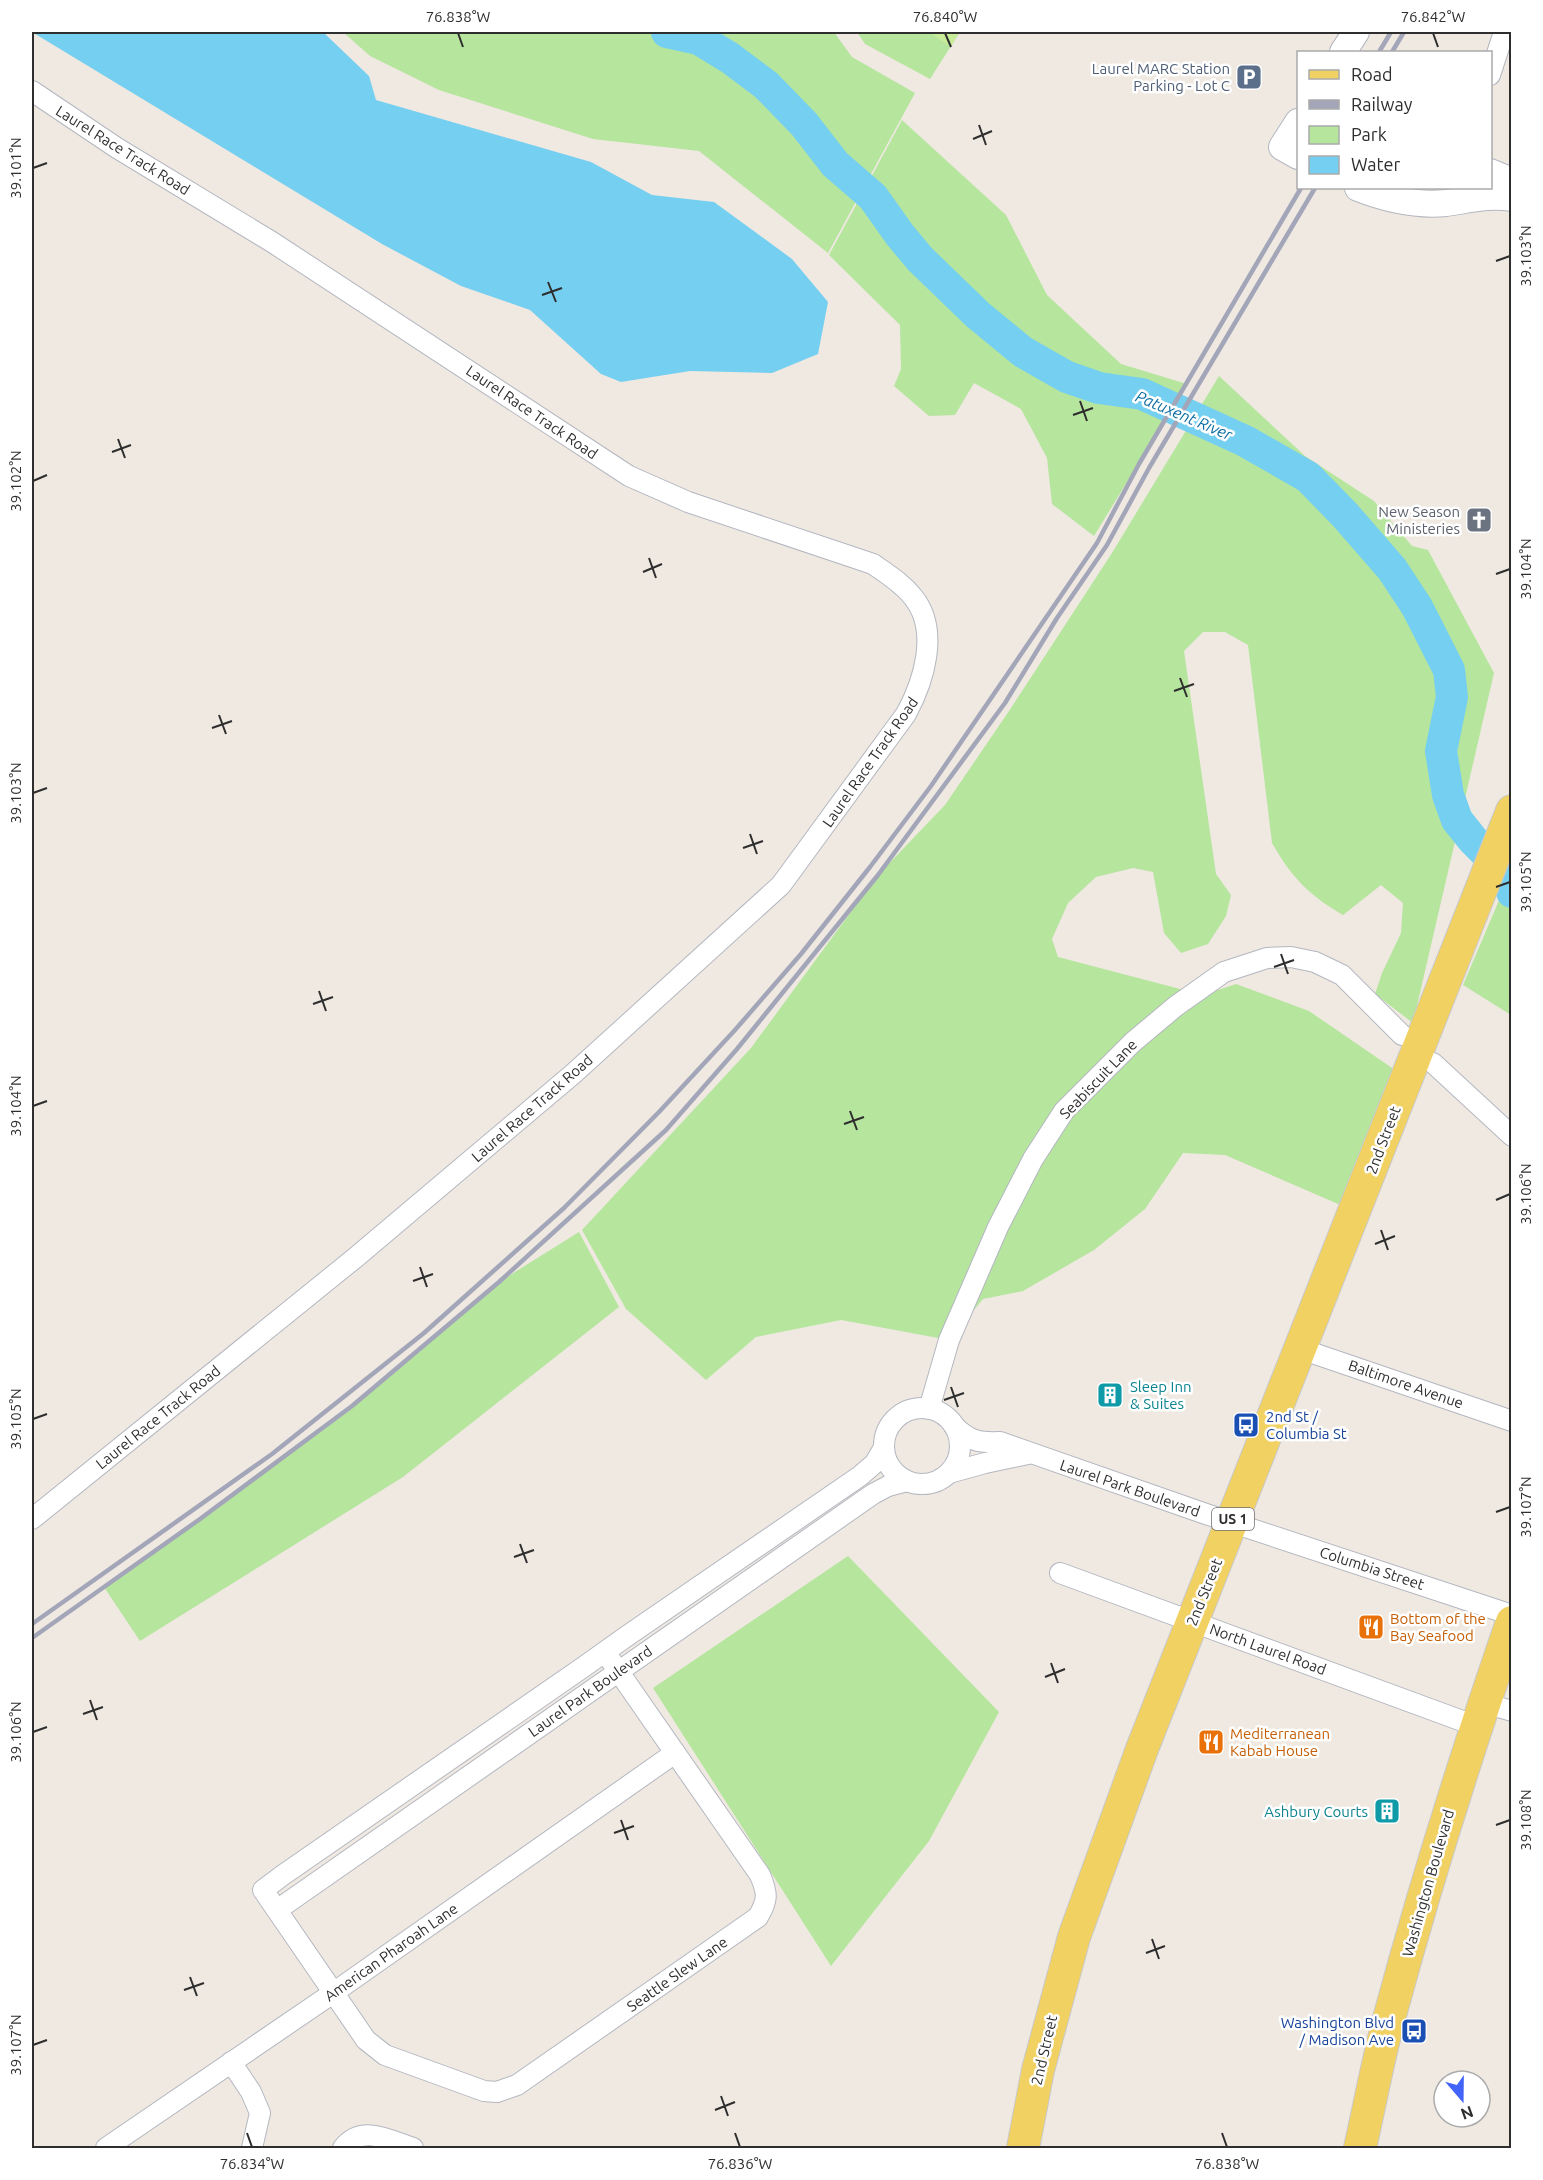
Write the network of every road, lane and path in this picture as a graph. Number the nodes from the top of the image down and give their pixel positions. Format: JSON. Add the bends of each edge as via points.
{"nodes":[{"id":1,"x":1356,"y":32,"type":"edge"},
{"id":2,"x":1504,"y":32,"type":"edge"},
{"id":3,"x":1344,"y":51,"type":"edge"},
{"id":4,"x":1492,"y":72,"type":"edge"},
{"id":5,"x":32,"y":91,"type":"edge"},
{"id":6,"x":1297,"y":129,"type":"edge"},
{"id":7,"x":1290,"y":152,"type":"edge"},
{"id":8,"x":1492,"y":172,"type":"edge"},
{"id":9,"x":1512,"y":180,"type":"edge"},
{"id":10,"x":1362,"y":189,"type":"edge"},
{"id":11,"x":1465,"y":193,"type":"edge"},
{"id":12,"x":1512,"y":198,"type":"edge"},
{"id":13,"x":1512,"y":812,"type":"edge"},
{"id":14,"x":1402,"y":1035,"type":"dead end"},
{"id":15,"x":1433,"y":1064,"type":"dead end"},
{"id":16,"x":1512,"y":1136,"type":"edge"},
{"id":17,"x":1301,"y":1349,"type":"junction"},
{"id":18,"x":929,"y":1409,"type":"junction"},
{"id":19,"x":1512,"y":1421,"type":"edge"},
{"id":20,"x":954,"y":1426,"type":"junction"},
{"id":21,"x":883,"y":1449,"type":"junction"},
{"id":22,"x":1028,"y":1454,"type":"junction"},
{"id":23,"x":949,"y":1473,"type":"junction"},
{"id":24,"x":907,"y":1481,"type":"junction"},
{"id":25,"x":32,"y":1519,"type":"edge"},
{"id":26,"x":1232,"y":1522,"type":"junction"},
{"id":27,"x":1060,"y":1573,"type":"dead end"},
{"id":28,"x":1512,"y":1615,"type":"edge"},
{"id":29,"x":1192,"y":1620,"type":"junction"},
{"id":30,"x":1512,"y":1622,"type":"edge"},
{"id":31,"x":605,"y":1652,"type":"junction"},
{"id":32,"x":618,"y":1672,"type":"junction"},
{"id":33,"x":1491,"y":1713,"type":"edge"},
{"id":34,"x":675,"y":1753,"type":"junction"},
{"id":35,"x":263,"y":1890,"type":"joint"},
{"id":36,"x":277,"y":1910,"type":"junction"},
{"id":37,"x":333,"y":1993,"type":"junction"},
{"id":38,"x":231,"y":2062,"type":"junction"},
{"id":39,"x":106,"y":2148,"type":"edge"},
{"id":40,"x":252,"y":2148,"type":"edge"},
{"id":41,"x":343,"y":2148,"type":"edge"},
{"id":42,"x":413,"y":2148,"type":"edge"},
{"id":43,"x":1023,"y":2148,"type":"edge"},
{"id":44,"x":1359,"y":2148,"type":"edge"}],
"edges":[{"from":1,"to":3,"type":"street"},
{"from":2,"to":4,"type":"street"},
{"from":5,"to":25,"type":"street","name":"Laurel Race Track Road","via":[[272,242],[628,476],[688,502],[873,564],[914,598],[923,615],[927,639],[926,664],[906,714],[781,885],[573,1074],[355,1258]]},
{"from":6,"to":7,"type":"street"},
{"from":8,"to":9,"type":"street"},
{"from":10,"to":11,"type":"street","via":[[1413,202],[1445,203]]},
{"from":11,"to":12,"type":"street"},
{"from":13,"to":17,"type":"main road","name":"2nd Street","number":"US 1"},
{"from":14,"to":18,"type":"street","name":"Seabiscuit Lane","via":[[1342,975],[1316,962],[1291,957],[1267,958],[1224,972],[1176,1006],[1133,1042],[1064,1111],[1033,1159],[998,1227],[949,1340]]},
{"from":15,"to":16,"type":"street"},
{"from":17,"to":19,"type":"street","name":"Baltimore Avenue"},
{"from":17,"to":26,"type":"main road","name":"2nd Street","number":"US 1"},
{"from":18,"to":20,"type":"street","name":"Laurel Park Boulevard"},
{"from":18,"to":21,"type":"street","name":"Laurel Park Boulevard","via":[[910,1410],[898,1416],[884,1437]]},
{"from":20,"to":22,"type":"street","name":"Laurel Park Boulevard","via":[[968,1438],[983,1443],[1000,1442]]},
{"from":20,"to":23,"type":"street","via":[[960,1451]]},
{"from":21,"to":24,"type":"street","via":[[893,1472]]},
{"from":21,"to":31,"type":"street","name":"Laurel Park Boulevard","via":[[860,1476]]},
{"from":22,"to":23,"type":"street","name":"Laurel Park Boulevard"},
{"from":22,"to":26,"type":"street","name":"Laurel Park Boulevard"},
{"from":23,"to":24,"type":"street","name":"Laurel Park Boulevard","via":[[927,1484]]},
{"from":24,"to":32,"type":"street","name":"Laurel Park Boulevard","via":[[873,1494]]},
{"from":26,"to":28,"type":"street","name":"Columbia Street"},
{"from":26,"to":29,"type":"main road","name":"2nd Street","number":"US 1"},
{"from":27,"to":29,"type":"street","name":"North Laurel Road"},
{"from":29,"to":33,"type":"street","name":"North Laurel Road"},
{"from":29,"to":43,"type":"main road","name":"2nd Street","number":"US 1","via":[[1074,1937],[1046,2037]]},
{"from":30,"to":33,"type":"main road","name":"Washington Boulevard"},
{"from":31,"to":32,"type":"street","name":"Seattle Slew Lane"},
{"from":31,"to":35,"type":"street","name":"Laurel Park Boulevard"},
{"from":32,"to":34,"type":"street","name":"Seattle Slew Lane"},
{"from":32,"to":36,"type":"street","name":"Laurel Park Boulevard"},
{"from":33,"to":44,"type":"main road","name":"Washington Boulevard","via":[[1417,1916]]},
{"from":34,"to":37,"type":"street","name":"American Pharoah Lane"},
{"from":34,"to":37,"type":"street","name":"Seattle Slew Lane","via":[[763,1882],[766,1900],[758,1917],[517,2085],[497,2092],[484,2091],[385,2055],[366,2040]]},
{"from":35,"to":36,"type":"street","name":"Seattle Slew Lane"},
{"from":36,"to":37,"type":"street","name":"Seattle Slew Lane"},
{"from":37,"to":38,"type":"street","name":"American Pharoah Lane"},
{"from":38,"to":39,"type":"street","name":"American Pharoah Lane"},
{"from":38,"to":40,"type":"street","via":[[260,2114]]},
{"from":41,"to":42,"type":"street","via":[[356,2136],[366,2135]]}]}
